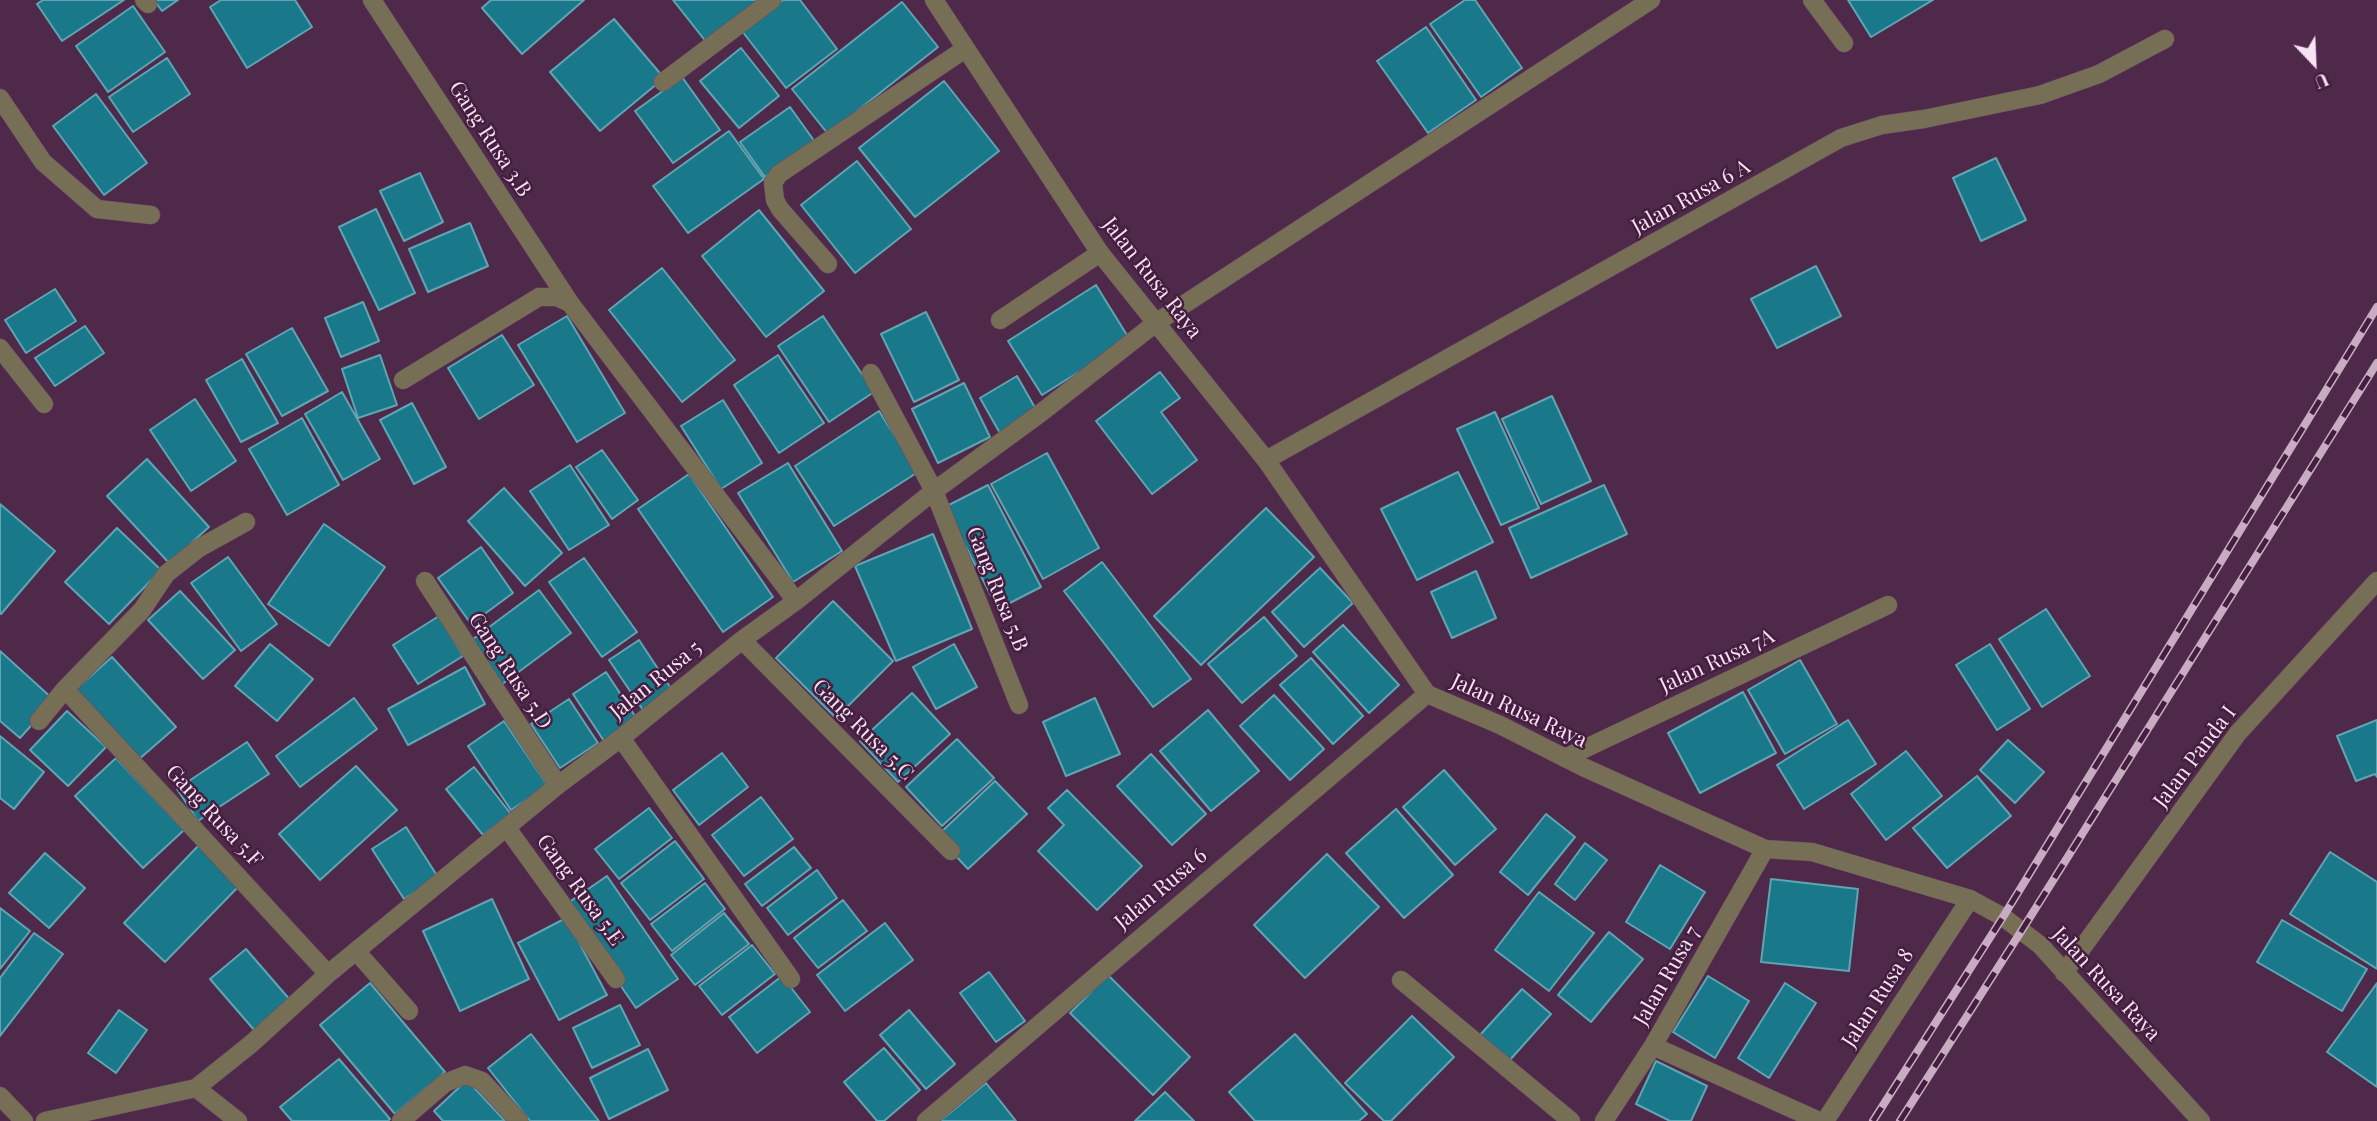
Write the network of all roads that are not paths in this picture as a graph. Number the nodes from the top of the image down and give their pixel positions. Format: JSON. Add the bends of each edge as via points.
{"nodes":[{"id":1,"x":372,"y":0,"type":"edge"},
{"id":2,"x":772,"y":0,"type":"edge"},
{"id":3,"x":934,"y":0,"type":"edge"},
{"id":4,"x":1651,"y":0,"type":"edge"},
{"id":5,"x":1812,"y":0,"type":"edge"},
{"id":6,"x":2165,"y":39,"type":"dead end"},
{"id":7,"x":1844,"y":43,"type":"dead end"},
{"id":8,"x":965,"y":49,"type":"junction"},
{"id":9,"x":663,"y":82,"type":"dead end"},
{"id":10,"x":0,"y":98,"type":"edge"},
{"id":11,"x":151,"y":215,"type":"dead end"},
{"id":12,"x":1100,"y":253,"type":"junction"},
{"id":13,"x":828,"y":264,"type":"dead end"},
{"id":14,"x":570,"y":303,"type":"junction"},
{"id":15,"x":1000,"y":320,"type":"dead end"},
{"id":16,"x":1157,"y":322,"type":"junction"},
{"id":17,"x":0,"y":348,"type":"edge"},
{"id":18,"x":871,"y":373,"type":"dead end"},
{"id":19,"x":403,"y":380,"type":"dead end"},
{"id":20,"x":44,"y":404,"type":"dead end"},
{"id":21,"x":1266,"y":460,"type":"junction"},
{"id":22,"x":933,"y":491,"type":"junction"},
{"id":23,"x":246,"y":522,"type":"dead end"},
{"id":24,"x":425,"y":581,"type":"dead end"},
{"id":25,"x":2377,"y":581,"type":"edge"},
{"id":26,"x":796,"y":601,"type":"junction"},
{"id":27,"x":1888,"y":605,"type":"dead end"},
{"id":28,"x":742,"y":640,"type":"junction"},
{"id":29,"x":65,"y":689,"type":"junction"},
{"id":30,"x":1427,"y":694,"type":"junction"},
{"id":31,"x":1019,"y":705,"type":"dead end"},
{"id":32,"x":39,"y":721,"type":"dead end"},
{"id":33,"x":621,"y":738,"type":"junction"},
{"id":34,"x":1565,"y":758,"type":"junction"},
{"id":35,"x":558,"y":785,"type":"junction"},
{"id":36,"x":507,"y":828,"type":"junction"},
{"id":37,"x":1765,"y":849,"type":"junction"},
{"id":38,"x":951,"y":851,"type":"dead end"},
{"id":39,"x":1970,"y":900,"type":"junction"},
{"id":40,"x":356,"y":951,"type":"junction"},
{"id":41,"x":2064,"y":973,"type":"junction"},
{"id":42,"x":328,"y":974,"type":"junction"},
{"id":43,"x":615,"y":979,"type":"dead end"},
{"id":44,"x":791,"y":979,"type":"dead end"},
{"id":45,"x":1401,"y":980,"type":"dead end"},
{"id":46,"x":409,"y":1011,"type":"dead end"},
{"id":47,"x":1653,"y":1045,"type":"junction"},
{"id":48,"x":196,"y":1088,"type":"junction"},
{"id":49,"x":0,"y":1096,"type":"edge"},
{"id":50,"x":24,"y":1121,"type":"edge"},
{"id":51,"x":45,"y":1121,"type":"edge"},
{"id":52,"x":238,"y":1121,"type":"edge"},
{"id":53,"x":401,"y":1121,"type":"edge"},
{"id":54,"x":519,"y":1121,"type":"edge"},
{"id":55,"x":926,"y":1121,"type":"edge"},
{"id":56,"x":1571,"y":1121,"type":"edge"},
{"id":57,"x":1604,"y":1121,"type":"edge"},
{"id":58,"x":1819,"y":1121,"type":"edge"},
{"id":59,"x":1825,"y":1121,"type":"edge"},
{"id":60,"x":2201,"y":1121,"type":"edge"}],
"edges":[{"from":1,"to":14,"type":"street","name":"Gang Rusa 3.B"},
{"from":2,"to":9,"type":"street"},
{"from":3,"to":8,"type":"street","name":"Jalan Rusa Raya"},
{"from":4,"to":16,"type":"street","name":"Jalan Rusa 5"},
{"from":5,"to":7,"type":"street"},
{"from":6,"to":21,"type":"street","name":"Jalan Rusa 6 A","via":[[2099,74],[2040,95],[1882,125],[1841,138]]},
{"from":8,"to":12,"type":"street","name":"Jalan Rusa Raya"},
{"from":8,"to":13,"type":"street","via":[[779,174],[773,183],[780,209]]},
{"from":10,"to":11,"type":"street","via":[[43,162],[97,209]]},
{"from":12,"to":15,"type":"street"},
{"from":12,"to":16,"type":"street","name":"Jalan Rusa Raya"},
{"from":14,"to":19,"type":"street","via":[[540,297]]},
{"from":14,"to":26,"type":"street","name":"Gang Rusa 3.B"},
{"from":16,"to":21,"type":"street","name":"Jalan Rusa Raya"},
{"from":16,"to":22,"type":"street","name":"Jalan Rusa 5"},
{"from":17,"to":20,"type":"street"},
{"from":18,"to":22,"type":"street","name":"Gang Rusa 5.B"},
{"from":21,"to":30,"type":"street","name":"Jalan Rusa Raya"},
{"from":22,"to":26,"type":"street","name":"Jalan Rusa 5"},
{"from":22,"to":31,"type":"street","name":"Gang Rusa 5.B"},
{"from":23,"to":29,"type":"street","via":[[199,548],[166,574],[142,610]]},
{"from":24,"to":35,"type":"street","name":"Gang Rusa 5.D"},
{"from":25,"to":41,"type":"street","name":"Jalan Panda I","via":[[2238,733]]},
{"from":26,"to":28,"type":"street","name":"Jalan Rusa 5"},
{"from":27,"to":34,"type":"street","name":"Jalan Rusa 7A"},
{"from":28,"to":33,"type":"street","name":"Jalan Rusa 5"},
{"from":28,"to":38,"type":"street","name":"Gang Rusa 5.C"},
{"from":29,"to":32,"type":"street"},
{"from":29,"to":42,"type":"street","name":"Gang Rusa 5.F"},
{"from":30,"to":34,"type":"street","name":"Jalan Rusa Raya"},
{"from":30,"to":55,"type":"street","name":"Jalan Rusa 6"},
{"from":33,"to":35,"type":"street","name":"Jalan Rusa 5"},
{"from":33,"to":44,"type":"street"},
{"from":34,"to":37,"type":"street","name":"Jalan Rusa Raya"},
{"from":35,"to":36,"type":"street","name":"Jalan Rusa 5"},
{"from":36,"to":40,"type":"street","name":"Jalan Rusa 5"},
{"from":36,"to":43,"type":"street","name":"Gang Rusa 5.E"},
{"from":37,"to":39,"type":"street","name":"Jalan Rusa Raya","via":[[1812,852]]},
{"from":37,"to":47,"type":"street","name":"Jalan Rusa 7"},
{"from":39,"to":41,"type":"street","name":"Jalan Rusa Raya","via":[[2004,917],[2040,944]]},
{"from":39,"to":59,"type":"street","name":"Jalan Rusa 8"},
{"from":40,"to":42,"type":"street","name":"Jalan Rusa 5"},
{"from":40,"to":46,"type":"street"},
{"from":41,"to":60,"type":"street","name":"Jalan Rusa Raya"},
{"from":42,"to":48,"type":"street","name":"Jalan Rusa 5"},
{"from":45,"to":56,"type":"street"},
{"from":47,"to":57,"type":"street","name":"Jalan Rusa 7"},
{"from":47,"to":58,"type":"street"},
{"from":48,"to":51,"type":"street"},
{"from":48,"to":52,"type":"street"},
{"from":49,"to":50,"type":"street"},
{"from":53,"to":54,"type":"street","via":[[444,1083],[465,1075],[482,1082]]}]}
